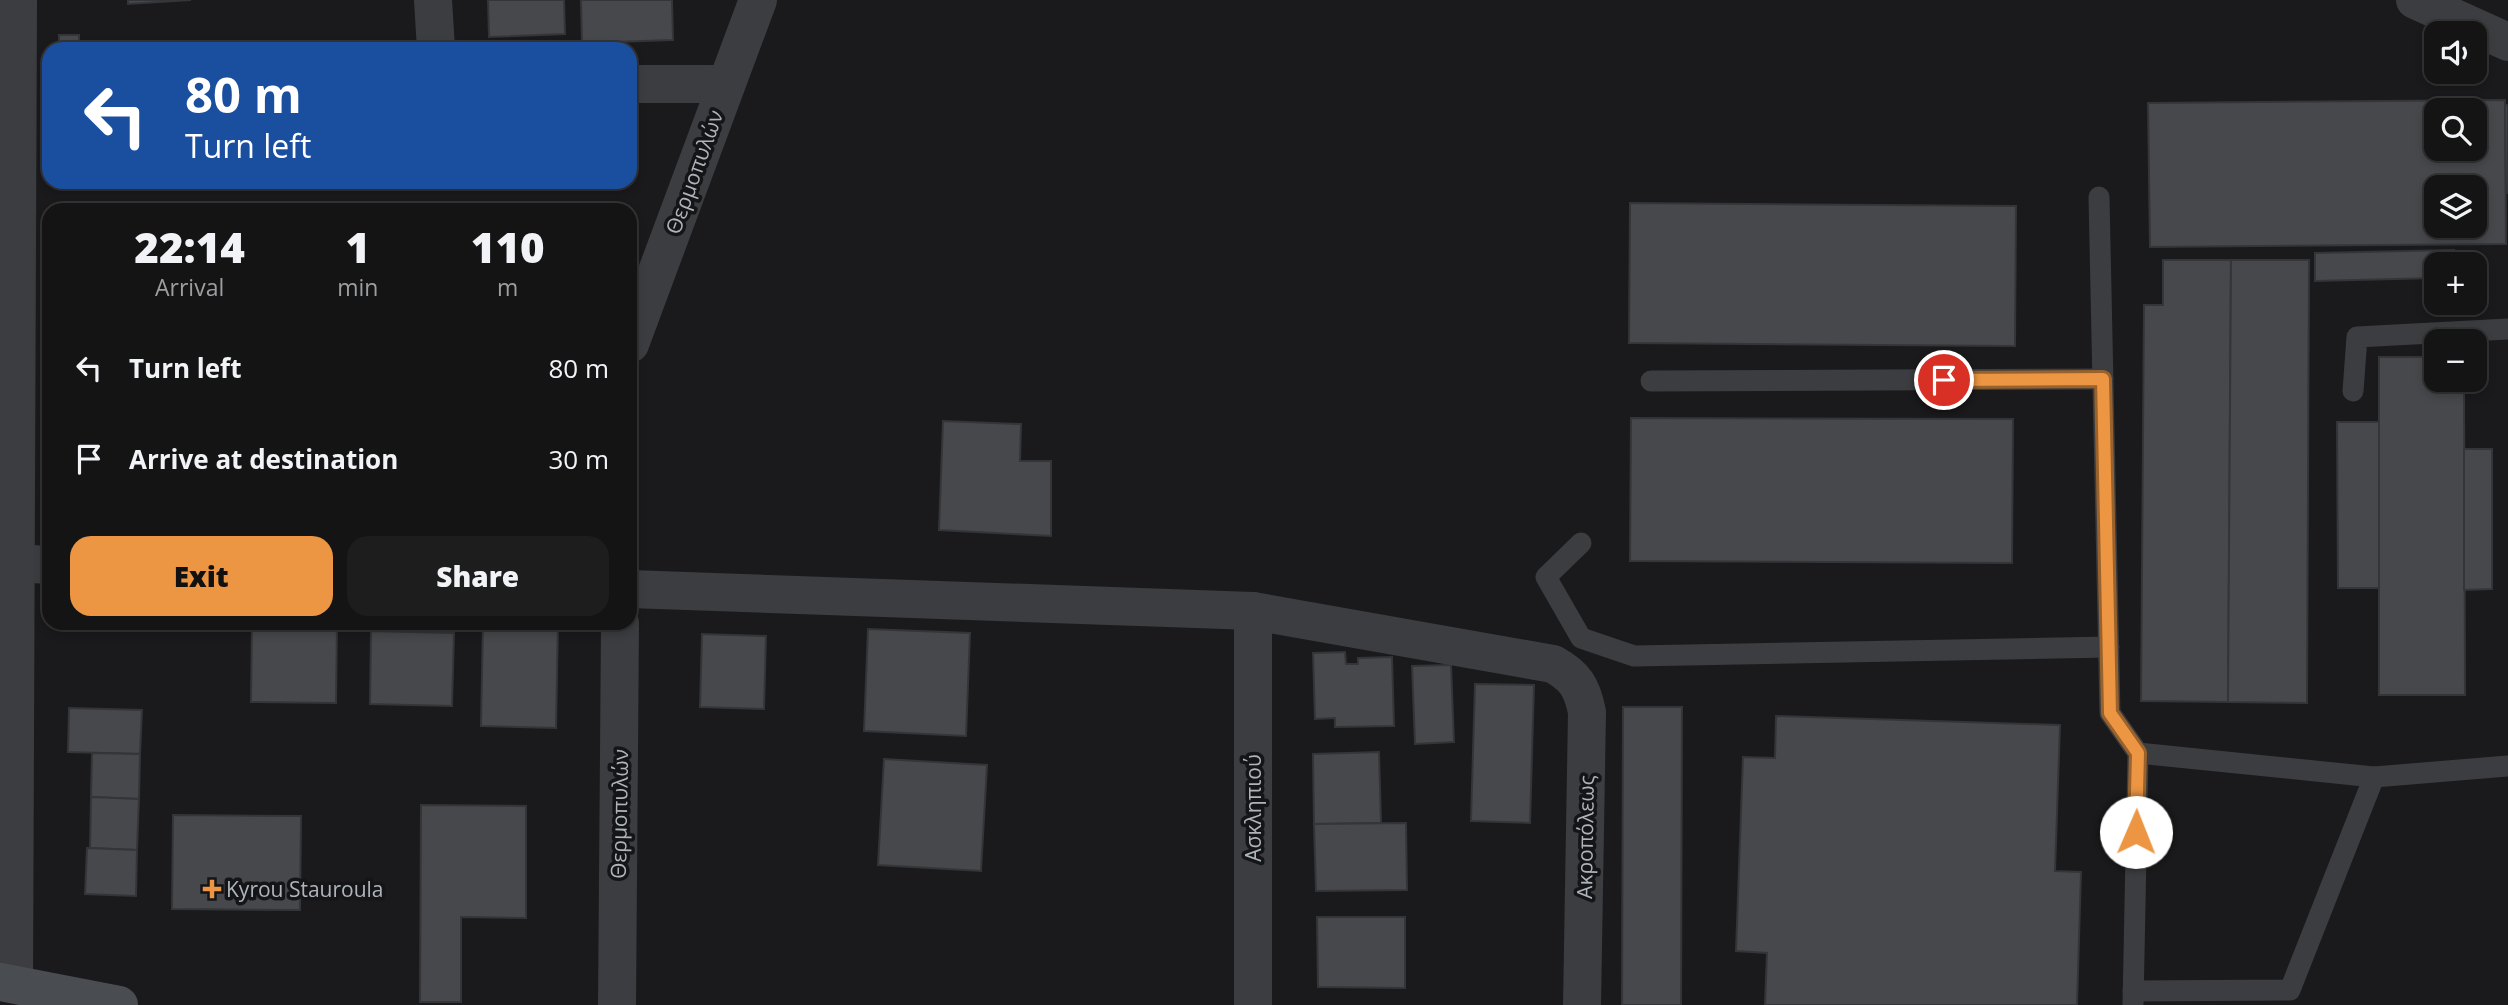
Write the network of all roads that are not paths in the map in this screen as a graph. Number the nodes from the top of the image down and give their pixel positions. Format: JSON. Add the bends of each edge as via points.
{"nodes":[{"id":1,"x":18,"y":0,"type":"edge"},
{"id":2,"x":433,"y":0,"type":"edge"},
{"id":3,"x":758,"y":0,"type":"edge"},
{"id":4,"x":2415,"y":0,"type":"edge"},
{"id":5,"x":436,"y":42,"type":"edge"},
{"id":6,"x":2508,"y":42,"type":"edge"},
{"id":7,"x":637,"y":84,"type":"edge"},
{"id":8,"x":726,"y":84,"type":"junction"},
{"id":9,"x":2099,"y":197,"type":"dead end"},
{"id":10,"x":9,"y":310,"type":"edge"},
{"id":11,"x":637,"y":325,"type":"edge"},
{"id":12,"x":2508,"y":329,"type":"edge"},
{"id":13,"x":2103,"y":379,"type":"junction"},
{"id":14,"x":1651,"y":381,"type":"dead end"},
{"id":15,"x":2353,"y":391,"type":"dead end"},
{"id":16,"x":1581,"y":543,"type":"dead end"},
{"id":17,"x":33,"y":564,"type":"edge"},
{"id":18,"x":637,"y":589,"type":"edge"},
{"id":19,"x":1253,"y":611,"type":"junction"},
{"id":20,"x":620,"y":630,"type":"edge"},
{"id":21,"x":2109,"y":648,"type":"junction"},
{"id":22,"x":2138,"y":753,"type":"junction"},
{"id":23,"x":2508,"y":766,"type":"edge"},
{"id":24,"x":2374,"y":777,"type":"junction"},
{"id":25,"x":7,"y":983,"type":"edge"},
{"id":26,"x":2133,"y":998,"type":"edge"},
{"id":27,"x":119,"y":1005,"type":"edge"},
{"id":28,"x":617,"y":1005,"type":"edge"},
{"id":29,"x":1252,"y":1005,"type":"edge"},
{"id":30,"x":1582,"y":1005,"type":"edge"}],
"edges":[{"from":1,"to":10,"type":"street"},
{"from":2,"to":5,"type":"street"},
{"from":3,"to":8,"type":"street","name":"Θερμοπυλών"},
{"from":4,"to":6,"type":"street"},
{"from":7,"to":8,"type":"street"},
{"from":8,"to":11,"type":"street","name":"Θερμοπυλών"},
{"from":9,"to":13,"type":"lane"},
{"from":10,"to":17,"type":"street"},
{"from":12,"to":15,"type":"lane","via":[[2357,337]]},
{"from":13,"to":14,"type":"lane"},
{"from":13,"to":21,"type":"lane"},
{"from":16,"to":21,"type":"lane","via":[[1546,577],[1581,638],[1634,656]]},
{"from":17,"to":25,"type":"street"},
{"from":18,"to":19,"type":"street"},
{"from":19,"to":29,"type":"street","name":"Ασκληπιού"},
{"from":19,"to":30,"type":"street","name":"Ακροπόλεως","via":[[1553,664],[1570,674],[1582,689],[1587,712]]},
{"from":20,"to":28,"type":"street","name":"Θερμοπυλών"},
{"from":21,"to":22,"type":"lane","via":[[2110,713]]},
{"from":22,"to":24,"type":"lane"},
{"from":22,"to":26,"type":"lane"},
{"from":23,"to":24,"type":"lane"},
{"from":24,"to":26,"type":"lane","via":[[2290,990]]},
{"from":25,"to":27,"type":"main road"}]}
